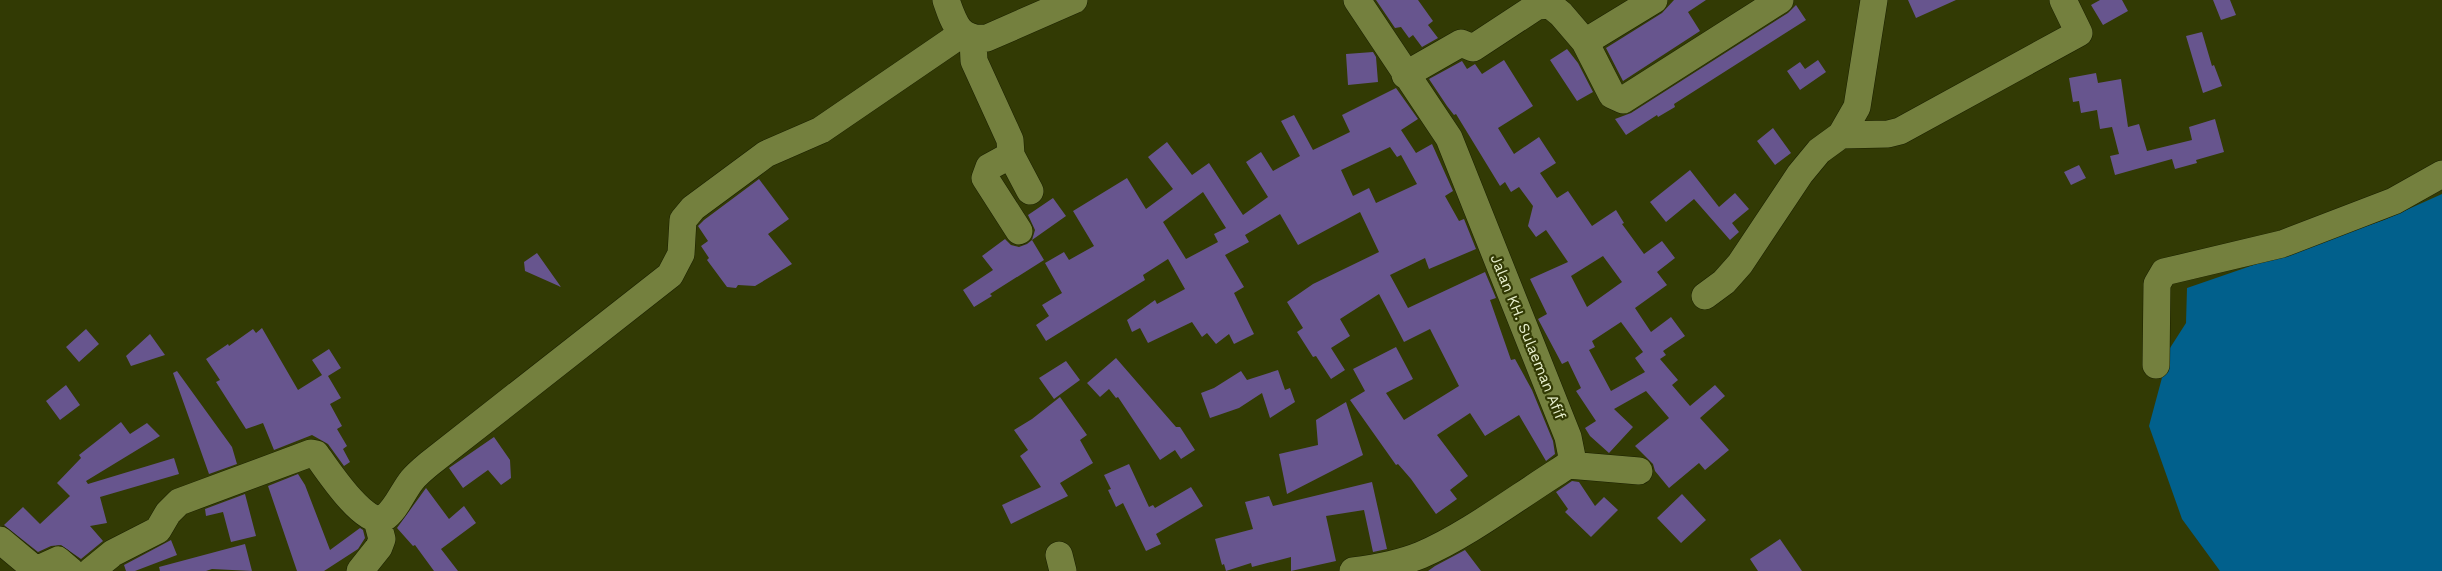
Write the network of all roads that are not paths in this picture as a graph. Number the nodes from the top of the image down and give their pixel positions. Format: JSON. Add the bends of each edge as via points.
{"nodes":[{"id":1,"x":946,"y":0,"type":"edge"},
{"id":2,"x":1074,"y":0,"type":"edge"},
{"id":3,"x":1357,"y":0,"type":"edge"},
{"id":4,"x":1654,"y":0,"type":"edge"},
{"id":5,"x":1780,"y":0,"type":"edge"},
{"id":6,"x":1874,"y":0,"type":"edge"},
{"id":7,"x":2063,"y":0,"type":"edge"},
{"id":8,"x":968,"y":36,"type":"junction"},
{"id":9,"x":1585,"y":42,"type":"junction"},
{"id":10,"x":1405,"y":75,"type":"junction"},
{"id":11,"x":1841,"y":135,"type":"junction"},
{"id":12,"x":1011,"y":155,"type":"junction"},
{"id":13,"x":2442,"y":174,"type":"edge"},
{"id":14,"x":1030,"y":191,"type":"dead end"},
{"id":15,"x":1019,"y":231,"type":"dead end"},
{"id":16,"x":1705,"y":296,"type":"dead end"},
{"id":17,"x":2156,"y":365,"type":"dead end"},
{"id":18,"x":1568,"y":465,"type":"junction"},
{"id":19,"x":1639,"y":471,"type":"dead end"},
{"id":20,"x":377,"y":520,"type":"junction"},
{"id":21,"x":0,"y":540,"type":"edge"},
{"id":22,"x":1416,"y":565,"type":"edge"},
{"id":23,"x":71,"y":571,"type":"edge"},
{"id":24,"x":91,"y":571,"type":"edge"},
{"id":25,"x":360,"y":571,"type":"edge"},
{"id":26,"x":1353,"y":571,"type":"edge"}],
"edges":[{"from":1,"to":8,"type":"street","via":[[952,16]]},
{"from":2,"to":8,"type":"street","via":[[987,38]]},
{"from":3,"to":10,"type":"street","name":"Jalan KH. Sulaeman Afif"},
{"from":4,"to":9,"type":"street"},
{"from":5,"to":9,"type":"street","via":[[1623,100],[1612,95]]},
{"from":6,"to":11,"type":"street","via":[[1857,107]]},
{"from":7,"to":11,"type":"street","via":[[2079,33],[1900,131]]},
{"from":8,"to":12,"type":"street","via":[[974,62],[1010,140]]},
{"from":8,"to":20,"type":"street","via":[[821,130],[766,154],[693,208],[683,220],[681,254],[670,275],[429,464],[385,517]]},
{"from":9,"to":10,"type":"street","via":[[1550,5],[1537,6],[1473,48],[1461,43]]},
{"from":10,"to":18,"type":"street","name":"Jalan KH. Sulaeman Afif","via":[[1449,138],[1572,448]]},
{"from":11,"to":16,"type":"street","via":[[1819,151],[1740,264]]},
{"from":12,"to":14,"type":"street"},
{"from":12,"to":15,"type":"street","via":[[989,167],[985,178]]},
{"from":13,"to":17,"type":"street","via":[[2394,201],[2282,244],[2164,272],[2157,284]]},
{"from":18,"to":19,"type":"street"},
{"from":18,"to":22,"type":"street"},
{"from":20,"to":24,"type":"street","via":[[352,501],[316,454],[311,453],[179,502],[158,530],[113,553]]},
{"from":20,"to":25,"type":"street","via":[[382,539]]},
{"from":21,"to":23,"type":"street","via":[[36,570],[58,560]]},
{"from":22,"to":26,"type":"street"}]}
